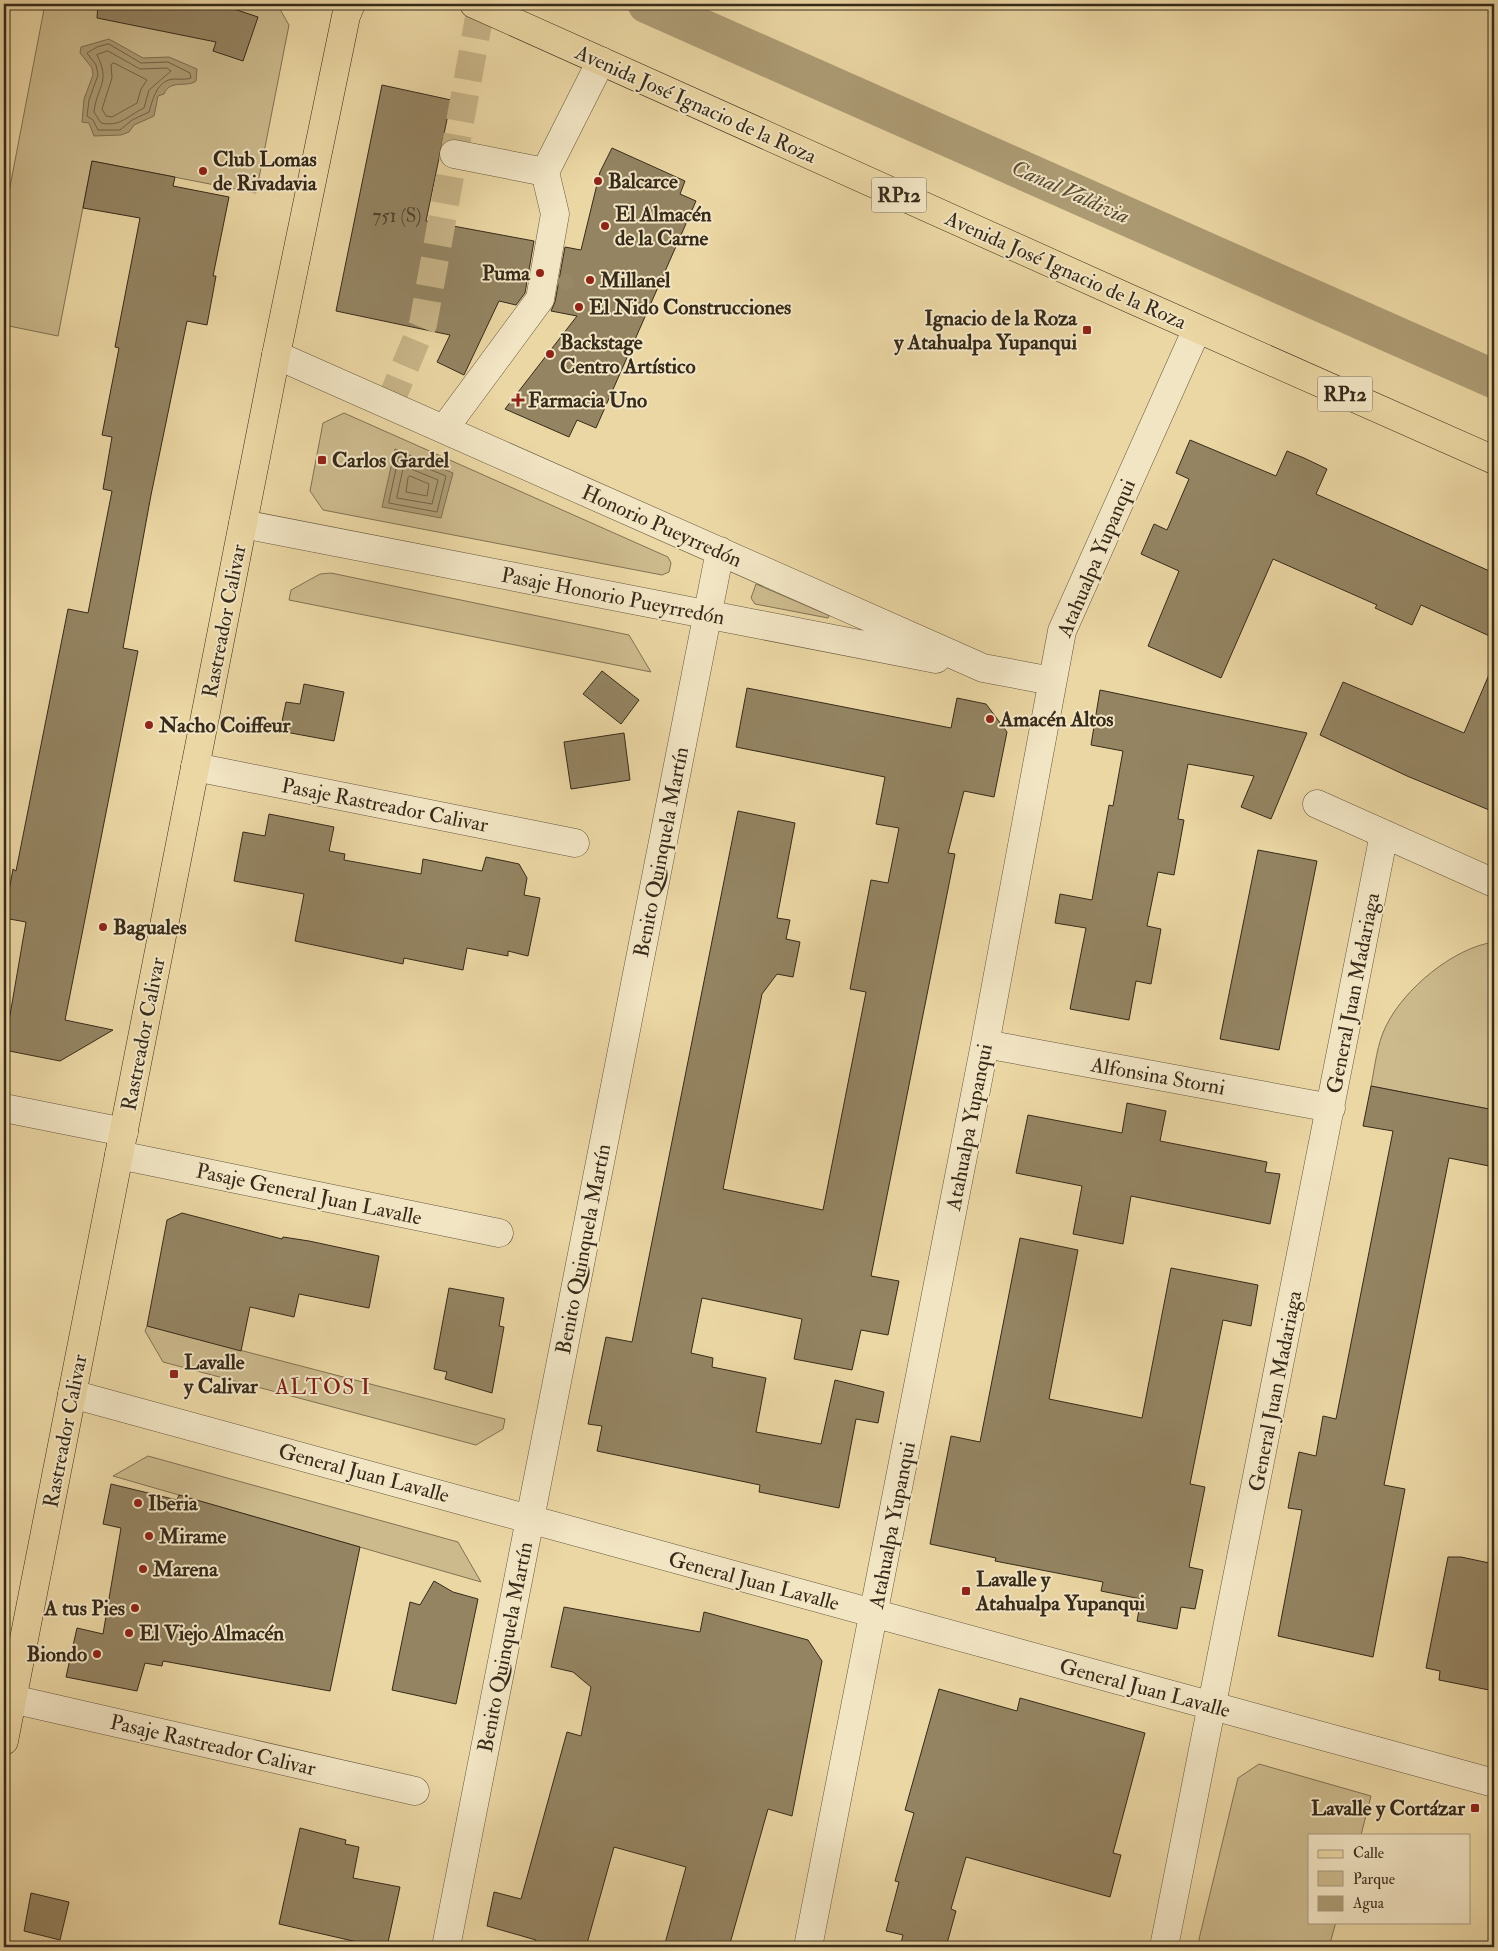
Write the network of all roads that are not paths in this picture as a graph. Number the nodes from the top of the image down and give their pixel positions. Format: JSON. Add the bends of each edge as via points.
{"nodes":[{"id":1,"x":351,"y":4,"type":"edge"},
{"id":2,"x":474,"y":4,"type":"edge"},
{"id":3,"x":601,"y":61,"type":"junction"},
{"id":4,"x":454,"y":154,"type":"dead end"},
{"id":5,"x":545,"y":172,"type":"junction"},
{"id":6,"x":1197,"y":329,"type":"junction"},
{"id":7,"x":276,"y":355,"type":"junction"},
{"id":8,"x":444,"y":429,"type":"junction"},
{"id":9,"x":1494,"y":460,"type":"edge"},
{"id":10,"x":243,"y":524,"type":"junction"},
{"id":11,"x":720,"y":551,"type":"junction"},
{"id":12,"x":707,"y":614,"type":"junction"},
{"id":13,"x":983,"y":668,"type":"junction"},
{"id":14,"x":1052,"y":681,"type":"junction"},
{"id":15,"x":195,"y":767,"type":"junction"},
{"id":16,"x":1317,"y":804,"type":"dead end"},
{"id":17,"x":1384,"y":834,"type":"junction"},
{"id":18,"x":575,"y":843,"type":"dead end"},
{"id":19,"x":1494,"y":882,"type":"edge"},
{"id":20,"x":985,"y":1044,"type":"junction"},
{"id":21,"x":4,"y":1108,"type":"edge"},
{"id":22,"x":1331,"y":1108,"type":"junction"},
{"id":23,"x":121,"y":1143,"type":"junction"},
{"id":24,"x":499,"y":1233,"type":"dead end"},
{"id":25,"x":72,"y":1394,"type":"junction"},
{"id":26,"x":530,"y":1519,"type":"junction"},
{"id":27,"x":874,"y":1614,"type":"junction"},
{"id":28,"x":12,"y":1699,"type":"junction"},
{"id":29,"x":1212,"y":1706,"type":"junction"},
{"id":30,"x":4,"y":1741,"type":"edge"},
{"id":31,"x":1494,"y":1784,"type":"edge"},
{"id":32,"x":415,"y":1790,"type":"dead end"},
{"id":33,"x":446,"y":1947,"type":"edge"},
{"id":34,"x":808,"y":1947,"type":"edge"},
{"id":35,"x":1164,"y":1947,"type":"edge"}],
"edges":[{"from":1,"to":7,"type":"main road","name":"Rastreador Calivar"},
{"from":2,"to":3,"type":"main road","name":"Avenida José Ignacio de la Roza","number":"RP12"},
{"from":3,"to":5,"type":"street"},
{"from":3,"to":6,"type":"main road","name":"Avenida José Ignacio de la Roza","number":"RP12"},
{"from":4,"to":5,"type":"street"},
{"from":5,"to":8,"type":"street","via":[[555,214],[540,299]]},
{"from":6,"to":9,"type":"main road","name":"Avenida José Ignacio de la Roza","number":"RP12"},
{"from":6,"to":14,"type":"street","name":"Atahualpa Yupanqui","via":[[1062,630]]},
{"from":7,"to":8,"type":"street","name":"Honorio Pueyrredón"},
{"from":7,"to":10,"type":"main road","name":"Rastreador Calivar"},
{"from":8,"to":11,"type":"street","name":"Honorio Pueyrredón"},
{"from":10,"to":12,"type":"street","name":"Pasaje Honorio Pueyrredón"},
{"from":10,"to":15,"type":"main road","name":"Rastreador Calivar"},
{"from":11,"to":12,"type":"street","name":"Benito Quinquela Martín"},
{"from":11,"to":13,"type":"street","name":"Honorio Pueyrredón"},
{"from":12,"to":13,"type":"street","name":"Pasaje Honorio Pueyrredón"},
{"from":12,"to":26,"type":"street","name":"Benito Quinquela Martín"},
{"from":13,"to":14,"type":"street","name":"Honorio Pueyrredón"},
{"from":14,"to":20,"type":"street","name":"Atahualpa Yupanqui"},
{"from":15,"to":18,"type":"street","name":"Pasaje Rastreador Calivar"},
{"from":15,"to":23,"type":"main road","name":"Rastreador Calivar"},
{"from":16,"to":17,"type":"street"},
{"from":17,"to":19,"type":"street"},
{"from":17,"to":22,"type":"street","name":"General Juan Madariaga"},
{"from":20,"to":22,"type":"street","name":"Alfonsina Storni"},
{"from":20,"to":27,"type":"street","name":"Atahualpa Yupanqui"},
{"from":21,"to":23,"type":"street"},
{"from":22,"to":29,"type":"street","name":"General Juan Madariaga"},
{"from":23,"to":24,"type":"street","name":"Pasaje General Juan Lavalle"},
{"from":23,"to":25,"type":"main road","name":"Rastreador Calivar"},
{"from":25,"to":26,"type":"street","name":"General Juan Lavalle"},
{"from":25,"to":28,"type":"main road","name":"Rastreador Calivar"},
{"from":26,"to":27,"type":"street","name":"General Juan Lavalle"},
{"from":26,"to":33,"type":"street","name":"Benito Quinquela Martín"},
{"from":27,"to":29,"type":"street","name":"General Juan Lavalle"},
{"from":27,"to":34,"type":"street","name":"Atahualpa Yupanqui"},
{"from":28,"to":30,"type":"main road","name":"Rastreador Calivar"},
{"from":28,"to":32,"type":"street","name":"Pasaje Rastreador Calivar"},
{"from":29,"to":31,"type":"street","name":"General Juan Lavalle"},
{"from":29,"to":35,"type":"street","name":"General Juan Madariaga"}]}
